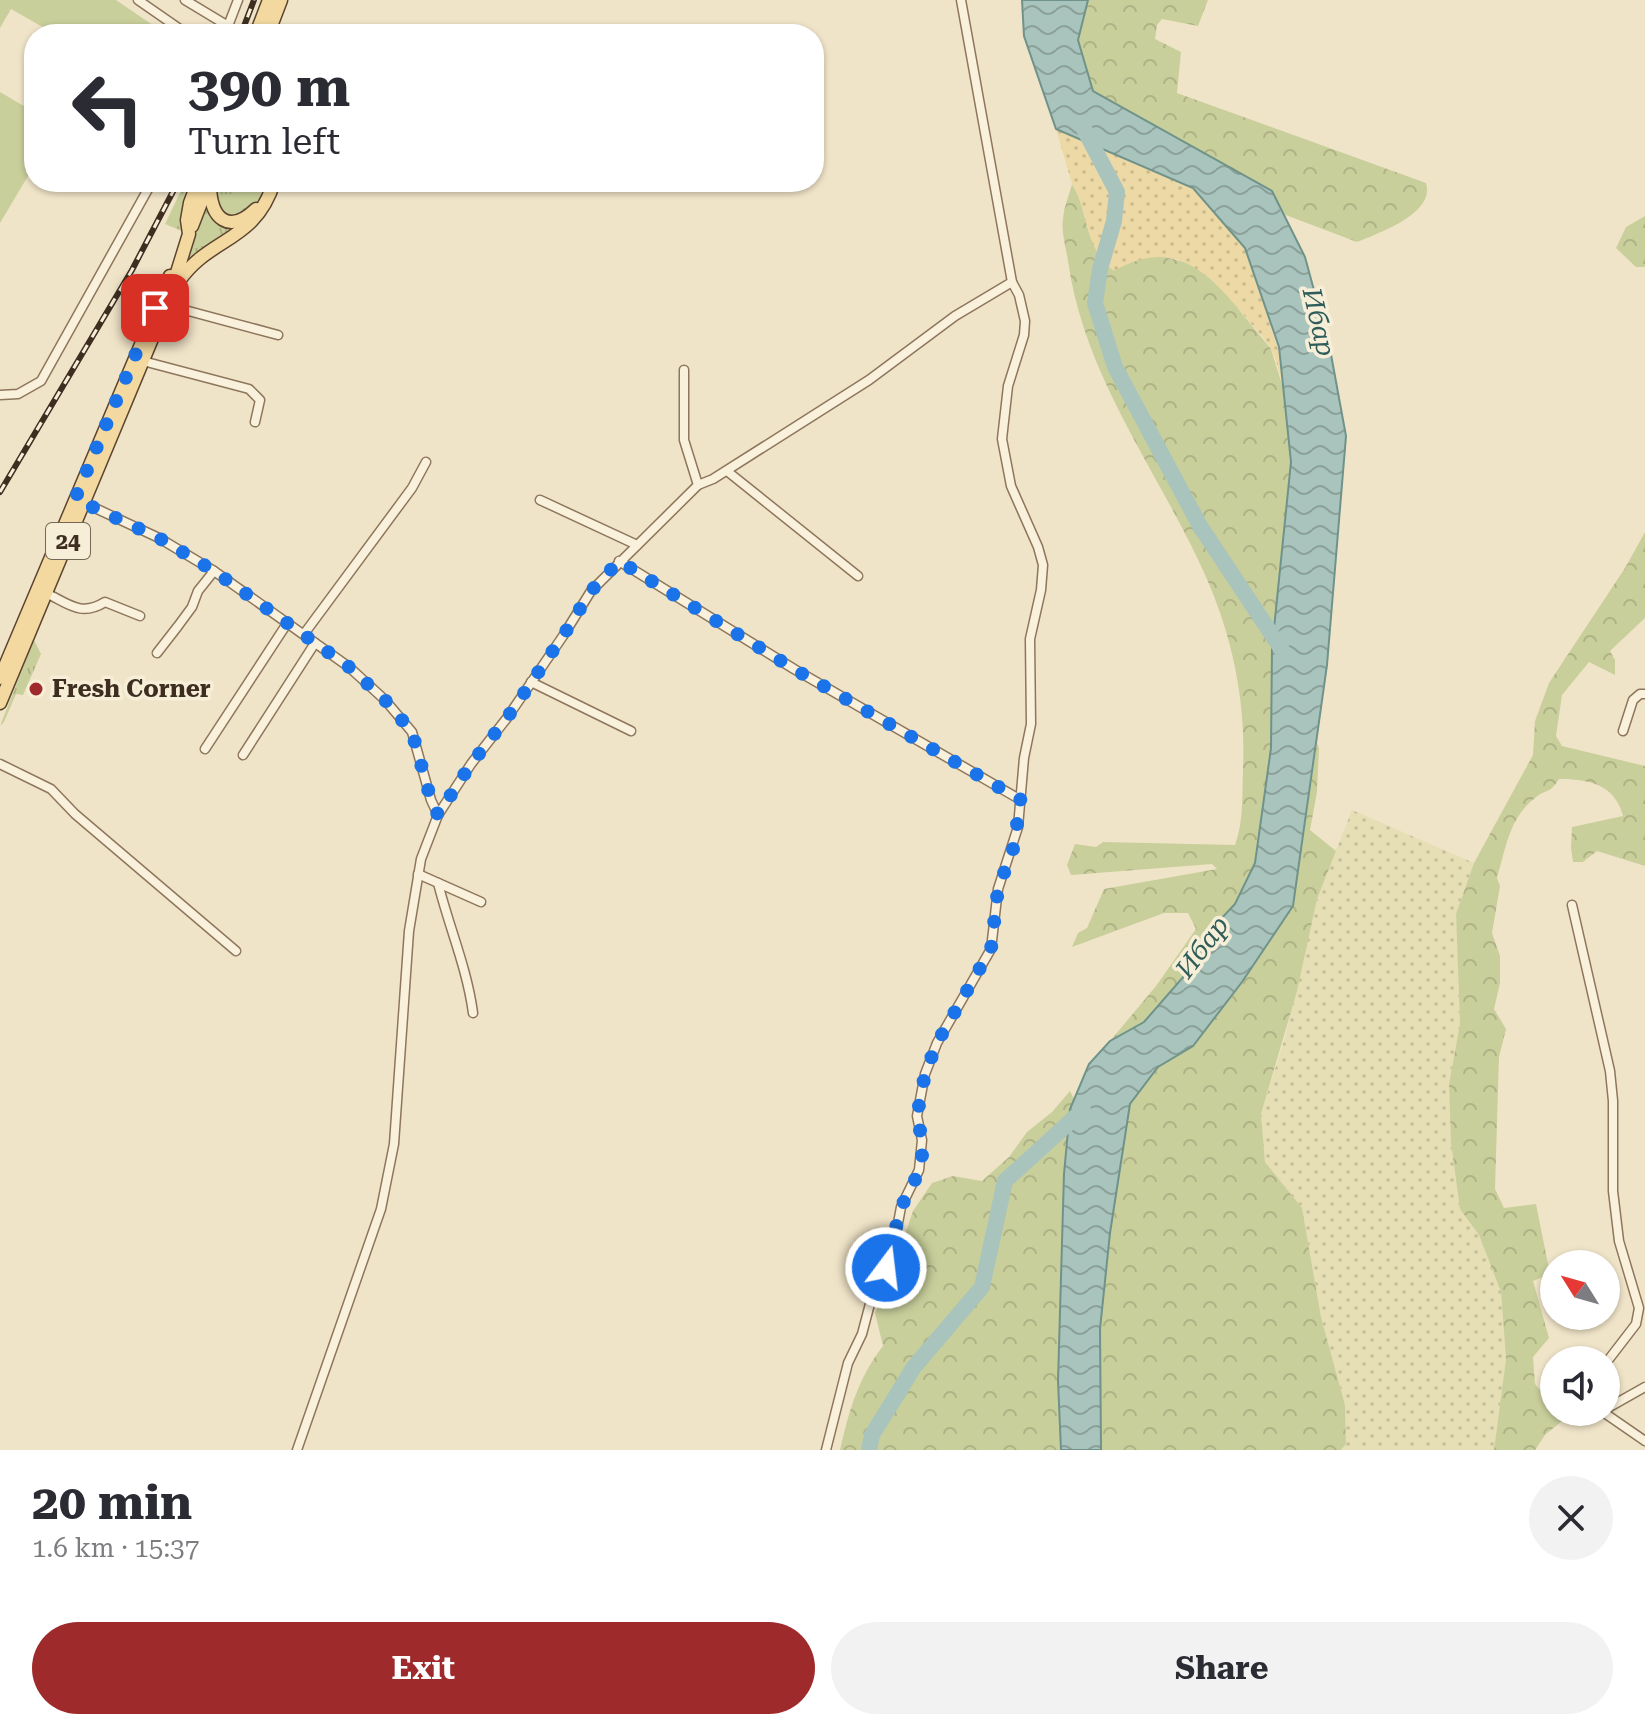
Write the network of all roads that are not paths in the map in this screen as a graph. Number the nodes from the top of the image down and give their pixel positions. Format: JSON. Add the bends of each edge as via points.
{"nodes":[{"id":1,"x":138,"y":0,"type":"edge"},
{"id":2,"x":185,"y":0,"type":"edge"},
{"id":3,"x":238,"y":0,"type":"edge"},
{"id":4,"x":269,"y":0,"type":"edge"},
{"id":5,"x":281,"y":0,"type":"edge"},
{"id":6,"x":961,"y":0,"type":"edge"},
{"id":7,"x":173,"y":24,"type":"edge"},
{"id":8,"x":225,"y":24,"type":"edge"},
{"id":9,"x":229,"y":24,"type":"edge"},
{"id":10,"x":260,"y":24,"type":"edge"},
{"id":11,"x":272,"y":24,"type":"edge"},
{"id":12,"x":146,"y":192,"type":"edge"},
{"id":13,"x":194,"y":192,"type":"edge"},
{"id":14,"x":206,"y":192,"type":"edge"},
{"id":15,"x":211,"y":192,"type":"edge"},
{"id":16,"x":267,"y":192,"type":"edge"},
{"id":17,"x":271,"y":192,"type":"edge"},
{"id":18,"x":189,"y":234,"type":"junction"},
{"id":19,"x":1012,"y":282,"type":"junction"},
{"id":20,"x":163,"y":305,"type":"junction"},
{"id":21,"x":278,"y":335,"type":"dead end"},
{"id":22,"x":138,"y":360,"type":"junction"},
{"id":23,"x":684,"y":370,"type":"dead end"},
{"id":24,"x":0,"y":395,"type":"edge"},
{"id":25,"x":255,"y":422,"type":"dead end"},
{"id":26,"x":426,"y":462,"type":"dead end"},
{"id":27,"x":727,"y":471,"type":"junction"},
{"id":28,"x":698,"y":485,"type":"junction"},
{"id":29,"x":540,"y":500,"type":"dead end"},
{"id":30,"x":80,"y":501,"type":"junction"},
{"id":31,"x":637,"y":545,"type":"junction"},
{"id":32,"x":619,"y":561,"type":"junction"},
{"id":33,"x":214,"y":571,"type":"junction"},
{"id":34,"x":858,"y":576,"type":"dead end"},
{"id":35,"x":46,"y":593,"type":"junction"},
{"id":36,"x":140,"y":616,"type":"dead end"},
{"id":37,"x":288,"y":622,"type":"junction"},
{"id":38,"x":304,"y":634,"type":"junction"},
{"id":39,"x":315,"y":643,"type":"junction"},
{"id":40,"x":157,"y":653,"type":"dead end"},
{"id":41,"x":0,"y":678,"type":"edge"},
{"id":42,"x":531,"y":682,"type":"junction"},
{"id":43,"x":1645,"y":694,"type":"edge"},
{"id":44,"x":0,"y":703,"type":"edge"},
{"id":45,"x":631,"y":731,"type":"dead end"},
{"id":46,"x":1623,"y":731,"type":"dead end"},
{"id":47,"x":205,"y":749,"type":"dead end"},
{"id":48,"x":243,"y":755,"type":"dead end"},
{"id":49,"x":0,"y":764,"type":"edge"},
{"id":50,"x":1021,"y":800,"type":"junction"},
{"id":51,"x":438,"y":815,"type":"junction"},
{"id":52,"x":418,"y":874,"type":"junction"},
{"id":53,"x":438,"y":883,"type":"junction"},
{"id":54,"x":481,"y":902,"type":"dead end"},
{"id":55,"x":1572,"y":905,"type":"dead end"},
{"id":56,"x":236,"y":951,"type":"dead end"},
{"id":57,"x":473,"y":1013,"type":"dead end"},
{"id":58,"x":1619,"y":1346,"type":"edge"},
{"id":59,"x":1645,"y":1387,"type":"edge"},
{"id":60,"x":1620,"y":1401,"type":"edge"},
{"id":61,"x":1620,"y":1422,"type":"edge"},
{"id":62,"x":1645,"y":1441,"type":"edge"},
{"id":63,"x":297,"y":1450,"type":"edge"},
{"id":64,"x":826,"y":1450,"type":"edge"}],
"edges":[{"from":1,"to":7,"type":"street"},
{"from":2,"to":8,"type":"street"},
{"from":3,"to":9,"type":"street"},
{"from":4,"to":10,"type":"main road"},
{"from":5,"to":11,"type":"main road"},
{"from":6,"to":19,"type":"street"},
{"from":12,"to":24,"type":"street","via":[[41,381],[18,394]]},
{"from":13,"to":18,"type":"main road"},
{"from":14,"to":18,"type":"main road","number":"24"},
{"from":15,"to":16,"type":"main road","via":[[213,210],[220,219],[234,222],[250,215]]},
{"from":17,"to":20,"type":"main road","via":[[250,225],[195,261]]},
{"from":18,"to":20,"type":"main road","number":"24"},
{"from":19,"to":27,"type":"street"},
{"from":19,"to":50,"type":"street","via":[[1025,321],[1008,386],[1002,439],[1011,486],[1043,565],[1030,639],[1031,724]]},
{"from":20,"to":21,"type":"street"},
{"from":20,"to":22,"type":"main road","number":"24"},
{"from":22,"to":25,"type":"street","via":[[249,389],[260,400]]},
{"from":22,"to":30,"type":"main road","number":"24"},
{"from":23,"to":28,"type":"street","via":[[684,440]]},
{"from":26,"to":38,"type":"street"},
{"from":27,"to":28,"type":"street"},
{"from":27,"to":34,"type":"street"},
{"from":28,"to":31,"type":"street"},
{"from":29,"to":31,"type":"street"},
{"from":30,"to":33,"type":"street"},
{"from":30,"to":35,"type":"main road","number":"24"},
{"from":30,"to":41,"type":"main road","number":"24"},
{"from":31,"to":32,"type":"street"},
{"from":32,"to":42,"type":"street","via":[[591,591]]},
{"from":32,"to":50,"type":"street"},
{"from":33,"to":37,"type":"street"},
{"from":33,"to":40,"type":"street"},
{"from":35,"to":36,"type":"street","via":[[82,610],[105,602]]},
{"from":35,"to":44,"type":"main road","number":"24"},
{"from":37,"to":38,"type":"street"},
{"from":37,"to":47,"type":"street"},
{"from":38,"to":39,"type":"street"},
{"from":39,"to":48,"type":"street"},
{"from":39,"to":51,"type":"street","via":[[385,700],[412,732]]},
{"from":42,"to":45,"type":"street"},
{"from":42,"to":51,"type":"street"},
{"from":43,"to":46,"type":"street","via":[[1633,700]]},
{"from":49,"to":56,"type":"street","via":[[51,789]]},
{"from":50,"to":64,"type":"street","via":[[1013,849],[998,889],[991,949],[925,1074],[917,1116],[922,1140],[919,1170],[901,1207],[886,1268],[848,1363]]},
{"from":51,"to":52,"type":"street"},
{"from":52,"to":53,"type":"street"},
{"from":52,"to":63,"type":"street","via":[[403,995],[394,1144],[381,1209]]},
{"from":53,"to":54,"type":"street"},
{"from":53,"to":57,"type":"street"},
{"from":55,"to":58,"type":"street","via":[[1610,1071],[1617,1229],[1639,1308],[1636,1324]]},
{"from":59,"to":60,"type":"street"},
{"from":61,"to":62,"type":"street"}]}
